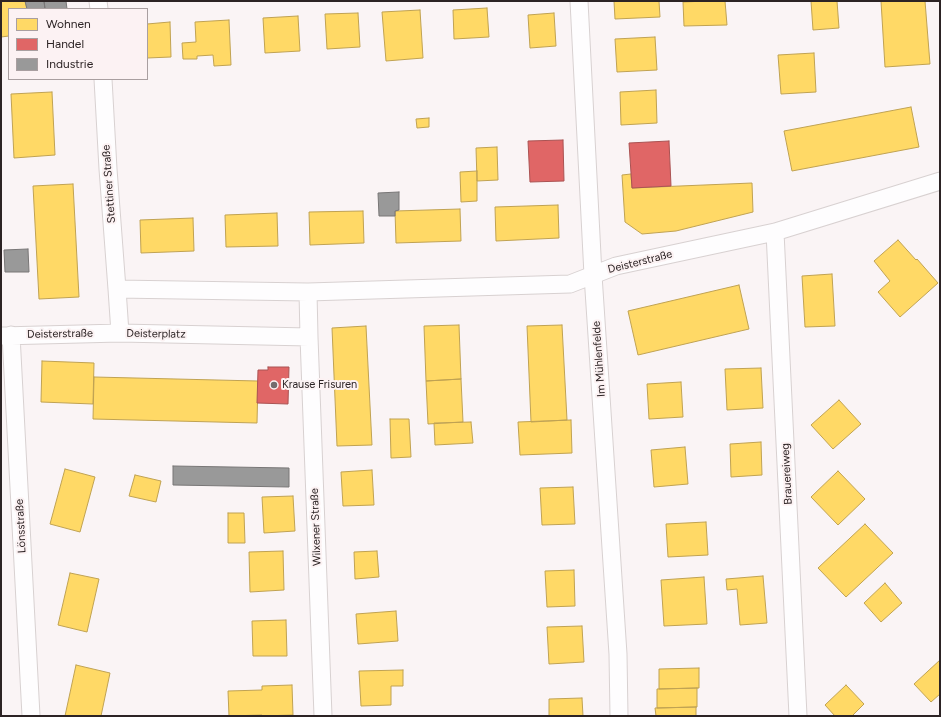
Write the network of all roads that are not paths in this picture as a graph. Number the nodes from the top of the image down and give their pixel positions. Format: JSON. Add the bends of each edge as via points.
{"nodes":[{"id":1,"x":579,"y":1,"type":"edge"},
{"id":2,"x":103,"y":80,"type":"edge"},
{"id":3,"x":940,"y":181,"type":"edge"},
{"id":4,"x":775,"y":232,"type":"junction"},
{"id":5,"x":593,"y":275,"type":"junction"},
{"id":6,"x":117,"y":289,"type":"junction"},
{"id":7,"x":308,"y":292,"type":"junction"},
{"id":8,"x":120,"y":333,"type":"junction"},
{"id":9,"x":6,"y":336,"type":"edge"},
{"id":10,"x":309,"y":337,"type":"junction"},
{"id":11,"x":31,"y":716,"type":"edge"},
{"id":12,"x":323,"y":716,"type":"edge"},
{"id":13,"x":619,"y":716,"type":"edge"},
{"id":14,"x":798,"y":716,"type":"edge"}],
"edges":[{"from":1,"to":5,"type":"street","name":"Im Mühlenfelde"},
{"from":2,"to":6,"type":"street","name":"Stettiner Straße"},
{"from":3,"to":4,"type":"street","name":"Deisterstraße"},
{"from":4,"to":5,"type":"street","name":"Deisterstraße","via":[[616,266]]},
{"from":4,"to":14,"type":"street","name":"Brauereiweg"},
{"from":5,"to":7,"type":"street","name":"Deisterstraße","via":[[570,284]]},
{"from":5,"to":13,"type":"street","name":"Im Mühlenfelde","via":[[618,654]]},
{"from":6,"to":7,"type":"street"},
{"from":6,"to":8,"type":"street","name":"Deisterplatz"},
{"from":7,"to":10,"type":"street"},
{"from":8,"to":9,"type":"street","name":"Deisterstraße"},
{"from":8,"to":10,"type":"street","name":"Deisterplatz"},
{"from":9,"to":11,"type":"street","name":"Lönsstraße"},
{"from":10,"to":12,"type":"street","name":"Wilxener Straße"}]}
